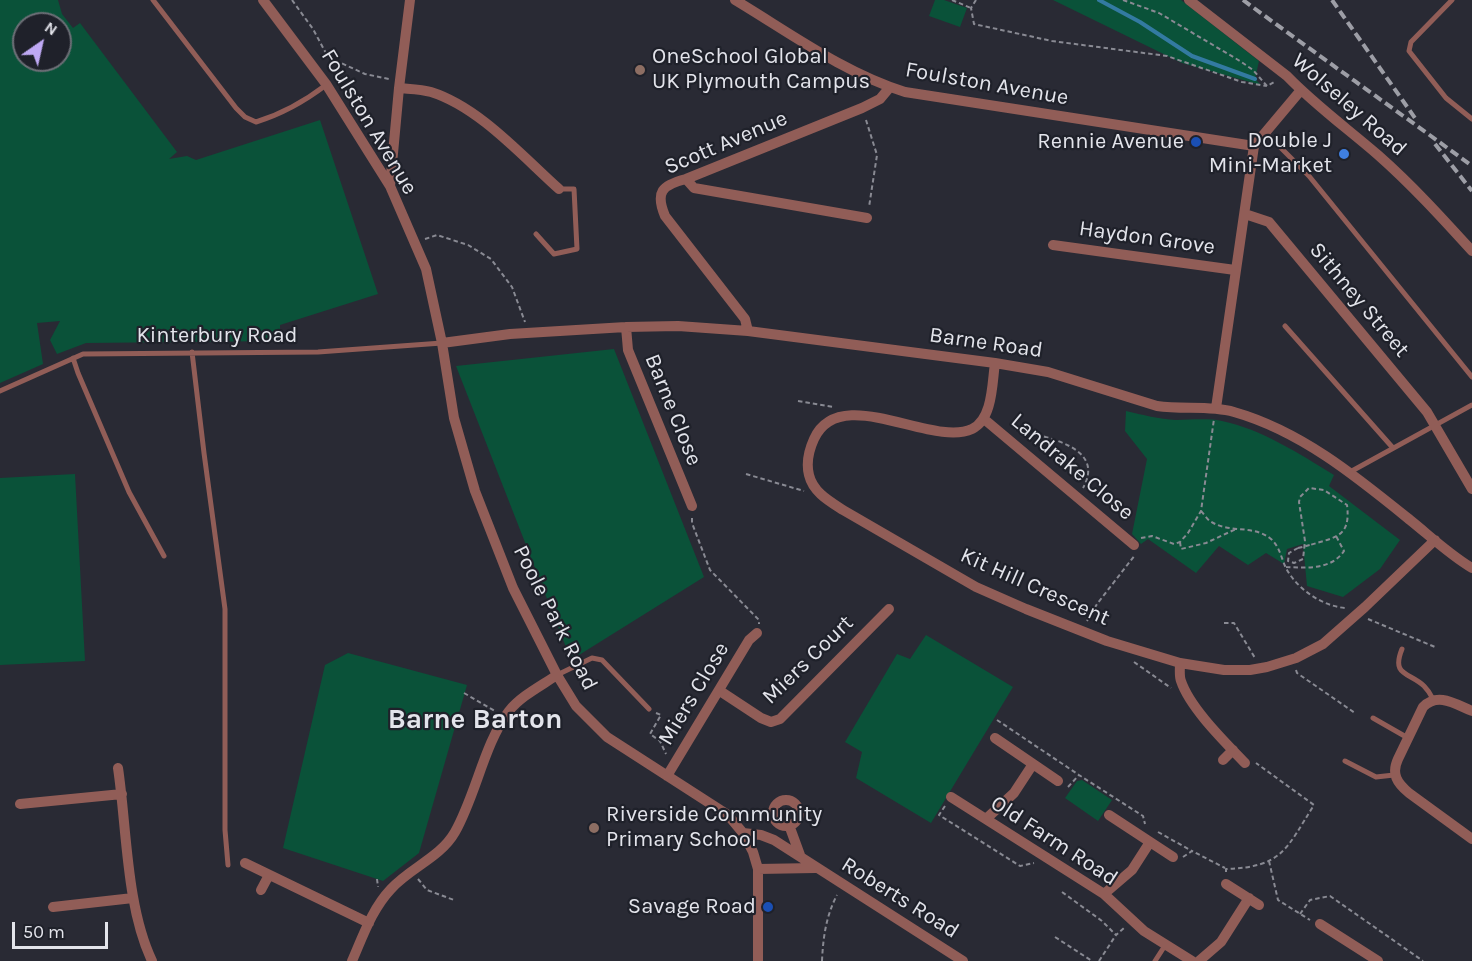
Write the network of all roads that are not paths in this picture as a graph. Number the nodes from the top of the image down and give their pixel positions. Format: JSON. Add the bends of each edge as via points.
{"nodes":[{"id":1,"x":153,"y":0,"type":"edge"},
{"id":2,"x":263,"y":0,"type":"edge"},
{"id":3,"x":410,"y":0,"type":"edge"},
{"id":4,"x":735,"y":0,"type":"edge"},
{"id":5,"x":1189,"y":0,"type":"edge"},
{"id":6,"x":1452,"y":0,"type":"edge"},
{"id":7,"x":327,"y":84,"type":"junction"},
{"id":8,"x":399,"y":84,"type":"junction"},
{"id":9,"x":890,"y":87,"type":"junction"},
{"id":10,"x":1300,"y":90,"type":"junction"},
{"id":11,"x":1472,"y":118,"type":"edge"},
{"id":12,"x":1265,"y":132,"type":"junction"},
{"id":13,"x":1254,"y":146,"type":"junction"},
{"id":14,"x":686,"y":179,"type":"junction"},
{"id":15,"x":390,"y":186,"type":"junction"},
{"id":16,"x":559,"y":189,"type":"joint"},
{"id":17,"x":1245,"y":214,"type":"junction"},
{"id":18,"x":867,"y":218,"type":"road end"},
{"id":19,"x":537,"y":234,"type":"dead end"},
{"id":20,"x":1053,"y":244,"type":"dead end"},
{"id":21,"x":1472,"y":251,"type":"edge"},
{"id":22,"x":1235,"y":270,"type":"junction"},
{"id":23,"x":1285,"y":326,"type":"dead end"},
{"id":24,"x":626,"y":327,"type":"junction"},
{"id":25,"x":748,"y":332,"type":"junction"},
{"id":26,"x":442,"y":343,"type":"junction"},
{"id":27,"x":192,"y":352,"type":"junction"},
{"id":28,"x":73,"y":358,"type":"junction"},
{"id":29,"x":995,"y":363,"type":"junction"},
{"id":30,"x":1472,"y":377,"type":"edge"},
{"id":31,"x":0,"y":391,"type":"edge"},
{"id":32,"x":1472,"y":405,"type":"edge"},
{"id":33,"x":1216,"y":408,"type":"junction"},
{"id":34,"x":984,"y":419,"type":"junction"},
{"id":35,"x":1435,"y":424,"type":"junction"},
{"id":36,"x":1393,"y":448,"type":"junction"},
{"id":37,"x":1350,"y":472,"type":"junction"},
{"id":38,"x":1472,"y":489,"type":"edge"},
{"id":39,"x":692,"y":506,"type":"road end"},
{"id":40,"x":1435,"y":540,"type":"junction"},
{"id":41,"x":1136,"y":548,"type":"road end"},
{"id":42,"x":164,"y":556,"type":"dead end"},
{"id":43,"x":1472,"y":568,"type":"edge"},
{"id":44,"x":889,"y":609,"type":"dead end"},
{"id":45,"x":757,"y":633,"type":"road end"},
{"id":46,"x":1402,"y":649,"type":"dead end"},
{"id":47,"x":1180,"y":663,"type":"junction"},
{"id":48,"x":557,"y":675,"type":"junction"},
{"id":49,"x":720,"y":691,"type":"junction"},
{"id":50,"x":1433,"y":699,"type":"junction"},
{"id":51,"x":649,"y":709,"type":"road end"},
{"id":52,"x":1472,"y":711,"type":"edge"},
{"id":53,"x":1373,"y":718,"type":"dead end"},
{"id":54,"x":995,"y":738,"type":"dead end"},
{"id":55,"x":1408,"y":738,"type":"junction"},
{"id":56,"x":1233,"y":750,"type":"junction"},
{"id":57,"x":1223,"y":760,"type":"dead end"},
{"id":58,"x":1346,"y":761,"type":"dead end"},
{"id":59,"x":1245,"y":763,"type":"road end"},
{"id":60,"x":1033,"y":764,"type":"junction"},
{"id":61,"x":118,"y":768,"type":"dead end"},
{"id":62,"x":670,"y":772,"type":"junction"},
{"id":63,"x":1394,"y":775,"type":"junction"},
{"id":64,"x":1058,"y":781,"type":"road end"},
{"id":65,"x":122,"y":794,"type":"junction"},
{"id":66,"x":951,"y":797,"type":"road end"},
{"id":67,"x":20,"y":804,"type":"dead end"},
{"id":68,"x":1109,"y":815,"type":"dead end"},
{"id":69,"x":986,"y":819,"type":"junction"},
{"id":70,"x":789,"y":825,"type":"dead end"},
{"id":71,"x":743,"y":833,"type":"junction"},
{"id":72,"x":1472,"y":839,"type":"edge"},
{"id":73,"x":1150,"y":842,"type":"junction"},
{"id":74,"x":800,"y":855,"type":"junction"},
{"id":75,"x":1173,"y":856,"type":"road end"},
{"id":76,"x":245,"y":863,"type":"dead end"},
{"id":77,"x":228,"y":865,"type":"dead end"},
{"id":78,"x":815,"y":868,"type":"junction"},
{"id":79,"x":758,"y":869,"type":"junction"},
{"id":80,"x":269,"y":875,"type":"junction"},
{"id":81,"x":1227,"y":884,"type":"road end"},
{"id":82,"x":261,"y":890,"type":"dead end"},
{"id":83,"x":1104,"y":894,"type":"junction"},
{"id":84,"x":133,"y":898,"type":"junction"},
{"id":85,"x":53,"y":907,"type":"dead end"},
{"id":86,"x":369,"y":923,"type":"junction"},
{"id":87,"x":1320,"y":924,"type":"dead end"},
{"id":88,"x":1166,"y":944,"type":"junction"},
{"id":89,"x":1361,"y":950,"type":"junction"},
{"id":90,"x":152,"y":961,"type":"edge"},
{"id":91,"x":352,"y":961,"type":"edge"},
{"id":92,"x":758,"y":961,"type":"edge"},
{"id":93,"x":963,"y":961,"type":"edge"},
{"id":94,"x":1155,"y":961,"type":"edge"},
{"id":95,"x":1192,"y":961,"type":"edge"},
{"id":96,"x":1199,"y":961,"type":"edge"},
{"id":97,"x":1354,"y":961,"type":"edge"},
{"id":98,"x":1378,"y":961,"type":"edge"}],
"edges":[{"from":1,"to":7,"type":"lane","via":[[244,117],[256,122],[273,117]]},
{"from":2,"to":7,"type":"street","name":"Foulston Avenue"},
{"from":3,"to":8,"type":"street"},
{"from":4,"to":9,"type":"street","name":"Foulston Avenue","via":[[842,65]]},
{"from":5,"to":10,"type":"street","name":"Wolseley Road"},
{"from":6,"to":11,"type":"lane","via":[[1411,42],[1409,51],[1446,99]]},
{"from":7,"to":15,"type":"street","name":"Foulston Avenue"},
{"from":8,"to":15,"type":"street"},
{"from":8,"to":16,"type":"street","via":[[460,105]]},
{"from":9,"to":13,"type":"street","name":"Foulston Avenue"},
{"from":9,"to":14,"type":"street","name":"Scott Avenue","via":[[880,99],[862,108]]},
{"from":10,"to":12,"type":"street"},
{"from":10,"to":21,"type":"street","name":"Wolseley Road","via":[[1379,156]]},
{"from":12,"to":13,"type":"street"},
{"from":12,"to":30,"type":"lane","via":[[1310,176]]},
{"from":13,"to":17,"type":"street"},
{"from":14,"to":18,"type":"street","via":[[694,188]]},
{"from":14,"to":25,"type":"street","name":"Scott Avenue","via":[[670,183],[662,191],[660,202],[665,216],[745,319]]},
{"from":15,"to":26,"type":"street","name":"Foulston Avenue","via":[[426,269]]},
{"from":16,"to":19,"type":"lane","via":[[574,189],[577,249],[554,254]]},
{"from":17,"to":22,"type":"street"},
{"from":17,"to":35,"type":"street","name":"Sithney Street","via":[[1269,222]]},
{"from":20,"to":22,"type":"street","name":"Haydon Grove"},
{"from":22,"to":33,"type":"street"},
{"from":23,"to":36,"type":"lane"},
{"from":24,"to":25,"type":"street","name":"Barne Road","via":[[678,326]]},
{"from":24,"to":26,"type":"street","name":"Barne Road"},
{"from":24,"to":39,"type":"street","name":"Barne Close","via":[[628,350]]},
{"from":25,"to":29,"type":"street","name":"Barne Road"},
{"from":26,"to":27,"type":"lane","name":"Kinterbury Road","via":[[318,352]]},
{"from":26,"to":48,"type":"street","name":"Poole Park Road","via":[[454,418],[476,491],[513,588]]},
{"from":27,"to":28,"type":"lane","name":"Kinterbury Road","via":[[83,354]]},
{"from":27,"to":77,"type":"lane","via":[[225,609]]},
{"from":28,"to":31,"type":"lane","name":"Kinterbury Road"},
{"from":28,"to":42,"type":"lane","via":[[129,492]]},
{"from":29,"to":33,"type":"street","name":"Barne Road","via":[[1048,372],[1157,406]]},
{"from":29,"to":34,"type":"street"},
{"from":32,"to":35,"type":"lane"},
{"from":33,"to":37,"type":"street","name":"Barne Road","via":[[1282,430]]},
{"from":34,"to":41,"type":"street","name":"Landrake Close"},
{"from":34,"to":47,"type":"street","name":"Kit Hill Crescent","via":[[974,428],[952,432],[860,415],[835,418],[816,436],[808,474],[825,499],[976,587],[1080,631]]},
{"from":35,"to":36,"type":"lane"},
{"from":35,"to":38,"type":"street","name":"Sithney Street"},
{"from":36,"to":37,"type":"lane"},
{"from":37,"to":40,"type":"street","name":"Barne Road"},
{"from":40,"to":43,"type":"street","name":"Barne Road"},
{"from":40,"to":47,"type":"street","name":"Kit Hill Crescent","via":[[1323,644],[1293,659],[1260,669],[1224,670]]},
{"from":44,"to":49,"type":"street","name":"Miers Court","via":[[780,719],[771,722],[761,718]]},
{"from":45,"to":49,"type":"street","name":"Miers Close"},
{"from":46,"to":50,"type":"lane","via":[[1399,669],[1424,686]]},
{"from":47,"to":56,"type":"street","via":[[1180,679],[1186,693]]},
{"from":48,"to":51,"type":"lane","via":[[592,658],[602,660]]},
{"from":48,"to":62,"type":"street","name":"Poole Park Road","via":[[576,706],[607,737]]},
{"from":48,"to":86,"type":"street","via":[[509,710],[455,831],[443,848],[392,888]]},
{"from":49,"to":62,"type":"street","name":"Miers Close"},
{"from":50,"to":52,"type":"street"},
{"from":50,"to":55,"type":"street","via":[[1424,707]]},
{"from":53,"to":55,"type":"lane"},
{"from":54,"to":60,"type":"street"},
{"from":55,"to":63,"type":"street","via":[[1394,766]]},
{"from":56,"to":57,"type":"street"},
{"from":56,"to":59,"type":"street"},
{"from":58,"to":63,"type":"lane","via":[[1376,777]]},
{"from":60,"to":64,"type":"street"},
{"from":60,"to":69,"type":"street","via":[[1014,793]]},
{"from":61,"to":65,"type":"street"},
{"from":62,"to":71,"type":"street","name":"Poole Park Road","via":[[728,815]]},
{"from":63,"to":72,"type":"street","via":[[1409,793]]},
{"from":65,"to":67,"type":"street"},
{"from":65,"to":84,"type":"street"},
{"from":66,"to":69,"type":"street","name":"Old Farm Road"},
{"from":68,"to":73,"type":"street"},
{"from":69,"to":83,"type":"street","name":"Old Farm Road"},
{"from":70,"to":74,"type":"street","name":"Roberts Road"},
{"from":71,"to":74,"type":"street","name":"Roberts Road","via":[[774,840]]},
{"from":71,"to":79,"type":"street","name":"Poole Park Road"},
{"from":73,"to":75,"type":"street"},
{"from":73,"to":83,"type":"street","via":[[1132,870]]},
{"from":74,"to":78,"type":"street","name":"Roberts Road"},
{"from":76,"to":80,"type":"street"},
{"from":78,"to":79,"type":"street","name":"Roberts Road"},
{"from":78,"to":93,"type":"street","name":"Roberts Road"},
{"from":79,"to":92,"type":"street"},
{"from":80,"to":82,"type":"street"},
{"from":80,"to":86,"type":"street"},
{"from":81,"to":96,"type":"street","via":[[1254,901],[1221,942]]},
{"from":83,"to":88,"type":"street","name":"Old Farm Road","via":[[1131,921]]},
{"from":84,"to":85,"type":"street"},
{"from":84,"to":90,"type":"street","via":[[138,927]]},
{"from":86,"to":91,"type":"street"},
{"from":87,"to":89,"type":"street"},
{"from":88,"to":94,"type":"lane"},
{"from":88,"to":95,"type":"street","name":"Old Farm Road"},
{"from":89,"to":97,"type":"street"},
{"from":89,"to":98,"type":"street"}]}
